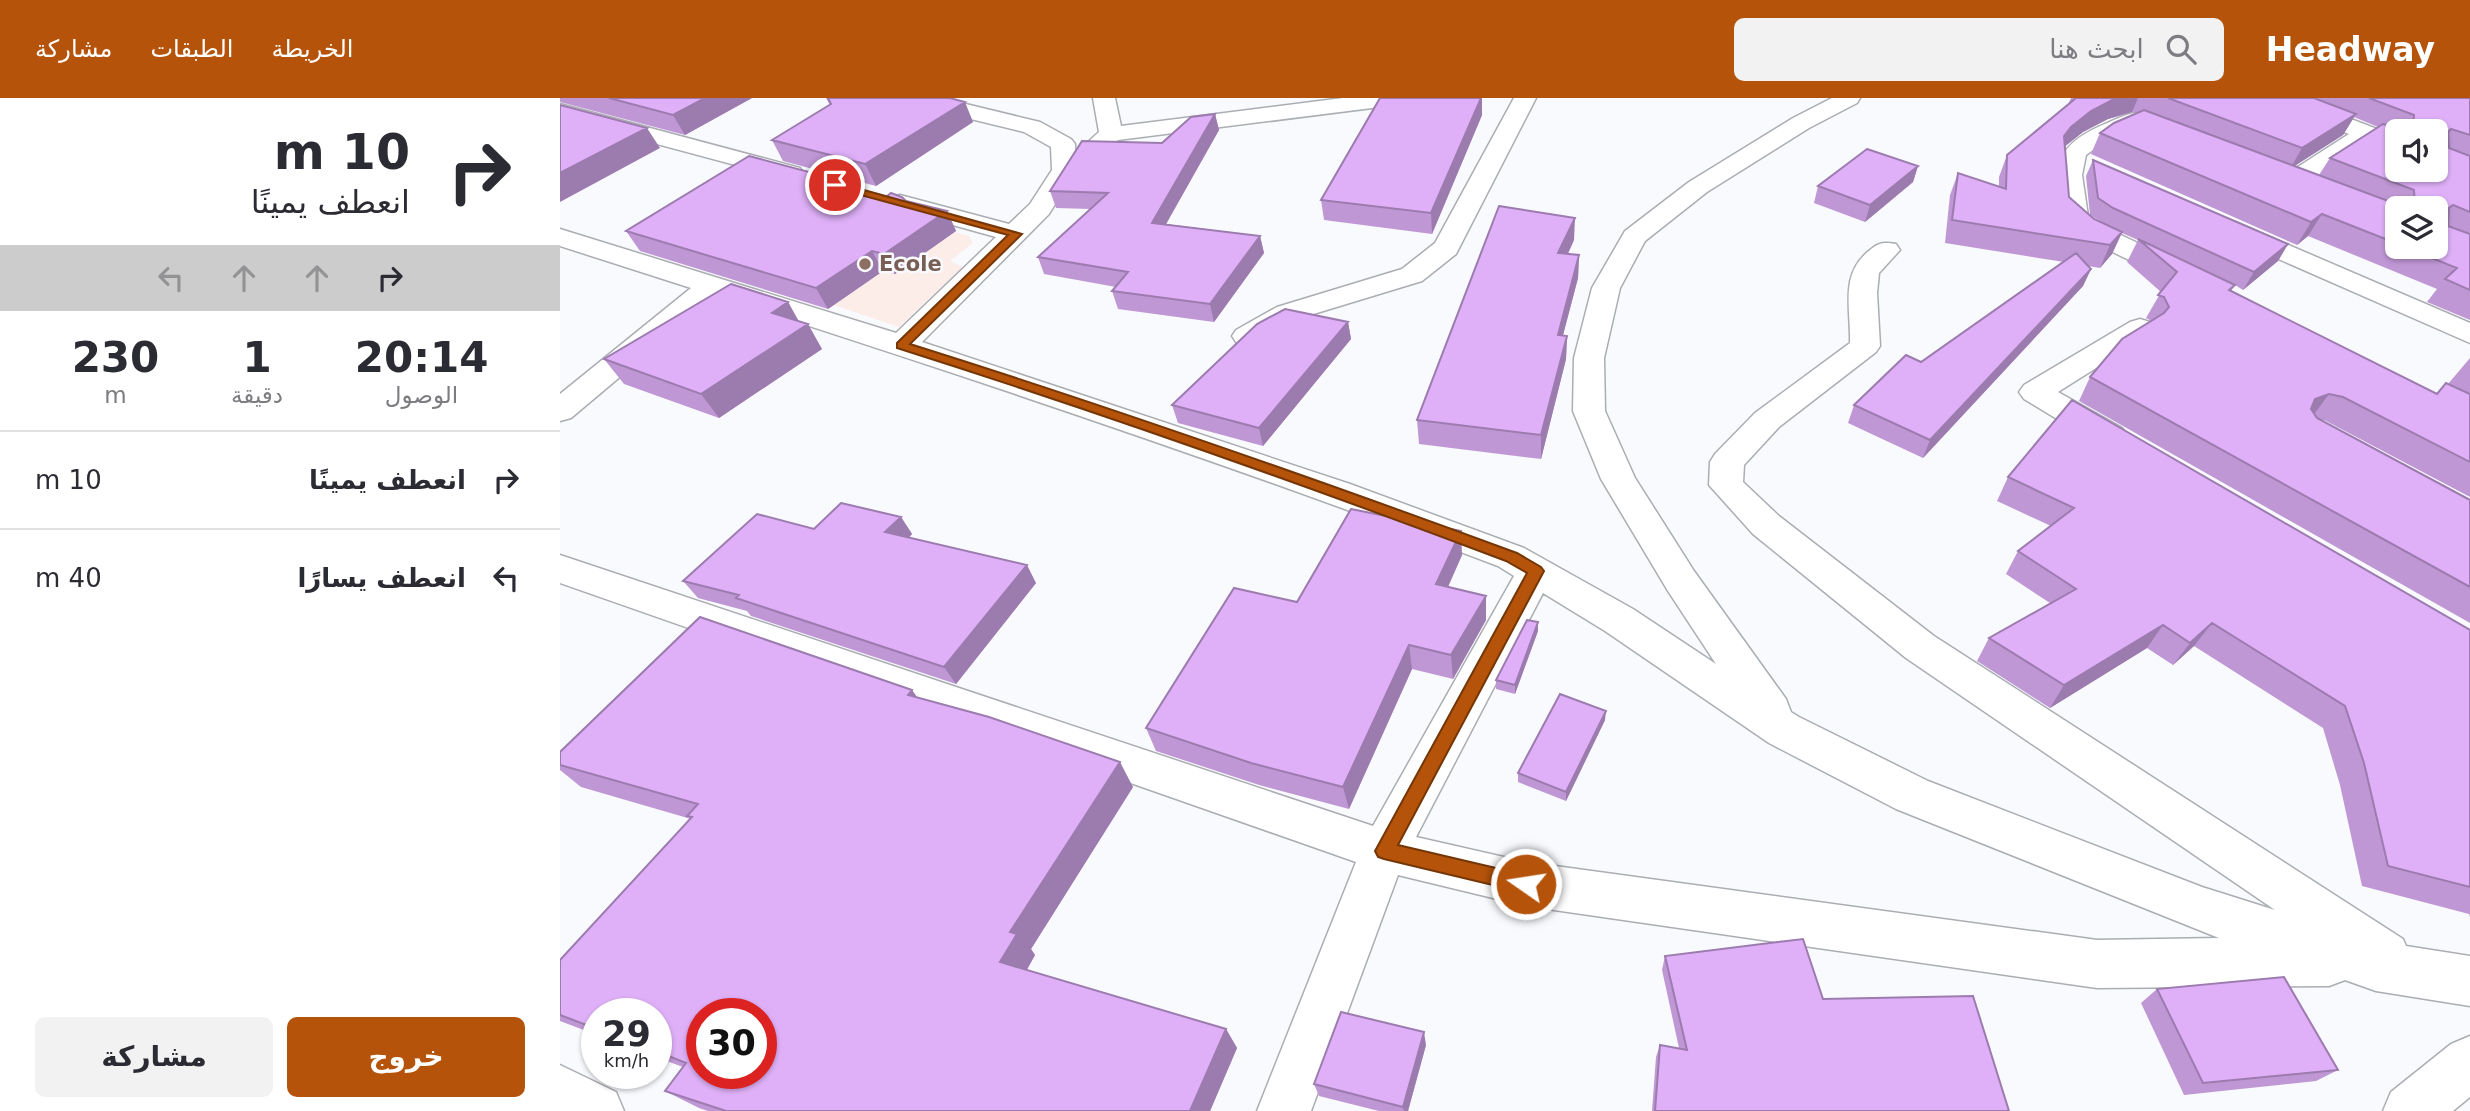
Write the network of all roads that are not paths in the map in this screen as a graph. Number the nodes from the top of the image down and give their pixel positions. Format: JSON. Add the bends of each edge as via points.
{"nodes":[{"id":1,"x":913,"y":98,"type":"edge"},
{"id":2,"x":1104,"y":98,"type":"edge"},
{"id":3,"x":1396,"y":98,"type":"edge"},
{"id":4,"x":1525,"y":98,"type":"edge"},
{"id":5,"x":1849,"y":98,"type":"edge"},
{"id":6,"x":2276,"y":98,"type":"edge"},
{"id":7,"x":560,"y":111,"type":"edge"},
{"id":8,"x":1111,"y":134,"type":"junction"},
{"id":9,"x":2367,"y":134,"type":"junction"},
{"id":10,"x":2171,"y":135,"type":"edge"},
{"id":11,"x":2385,"y":140,"type":"edge"},
{"id":12,"x":2070,"y":157,"type":"junction"},
{"id":13,"x":1064,"y":161,"type":"junction"},
{"id":14,"x":2095,"y":168,"type":"edge"},
{"id":15,"x":820,"y":181,"type":"edge"},
{"id":16,"x":2291,"y":182,"type":"edge"},
{"id":17,"x":872,"y":195,"type":"edge"},
{"id":18,"x":2208,"y":218,"type":"edge"},
{"id":19,"x":1016,"y":234,"type":"junction"},
{"id":20,"x":560,"y":237,"type":"edge"},
{"id":21,"x":1885,"y":250,"type":"dead end"},
{"id":22,"x":711,"y":285,"type":"junction"},
{"id":23,"x":2207,"y":287,"type":"edge"},
{"id":24,"x":2140,"y":328,"type":"edge"},
{"id":25,"x":2470,"y":334,"type":"edge"},
{"id":26,"x":901,"y":345,"type":"junction"},
{"id":27,"x":1228,"y":353,"type":"edge"},
{"id":28,"x":560,"y":411,"type":"edge"},
{"id":29,"x":2131,"y":449,"type":"edge"},
{"id":30,"x":560,"y":569,"type":"edge"},
{"id":31,"x":1536,"y":571,"type":"junction"},
{"id":32,"x":1784,"y":730,"type":"junction"},
{"id":33,"x":1384,"y":851,"type":"junction"},
{"id":34,"x":2360,"y":962,"type":"junction"},
{"id":35,"x":2410,"y":972,"type":"junction"},
{"id":36,"x":2470,"y":981,"type":"edge"},
{"id":37,"x":2470,"y":1063,"type":"edge"},
{"id":38,"x":560,"y":1092,"type":"edge"},
{"id":39,"x":597,"y":1111,"type":"edge"},
{"id":40,"x":1284,"y":1111,"type":"edge"},
{"id":41,"x":2410,"y":1111,"type":"edge"}],
"edges":[{"from":1,"to":13,"type":"street","via":[[1032,127],[1063,144]]},
{"from":2,"to":8,"type":"street"},
{"from":3,"to":8,"type":"street"},
{"from":4,"to":27,"type":"street","via":[[1446,248],[1412,275],[1287,313],[1248,334]]},
{"from":5,"to":32,"type":"street","via":[[1801,122],[1698,187],[1634,237],[1606,288],[1589,358],[1589,411],[1618,479],[1681,582]]},
{"from":6,"to":9,"type":"street"},
{"from":7,"to":15,"type":"street"},
{"from":8,"to":13,"type":"street"},
{"from":9,"to":11,"type":"street"},
{"from":9,"to":16,"type":"street"},
{"from":10,"to":12,"type":"street","via":[[2134,120],[2079,145]]},
{"from":12,"to":14,"type":"street"},
{"from":12,"to":23,"type":"street","via":[[2075,219]]},
{"from":13,"to":19,"type":"street","via":[[1064,170],[1040,209]]},
{"from":17,"to":19,"type":"street"},
{"from":18,"to":25,"type":"street"},
{"from":19,"to":26,"type":"street"},
{"from":20,"to":22,"type":"street"},
{"from":21,"to":35,"type":"street","via":[[1869,265],[1861,288],[1867,324],[1865,346],[1767,420],[1727,462],[1726,485],[1766,525],[1920,647]]},
{"from":22,"to":26,"type":"street"},
{"from":22,"to":28,"type":"street"},
{"from":24,"to":29,"type":"street","via":[[2035,393]]},
{"from":26,"to":31,"type":"street","via":[[1160,418],[1511,557]]},
{"from":30,"to":33,"type":"street"},
{"from":31,"to":32,"type":"street","via":[[1619,620]]},
{"from":31,"to":33,"type":"street"},
{"from":32,"to":34,"type":"street","via":[[1912,795],[2202,909]]},
{"from":33,"to":34,"type":"street","via":[[1526,884],[2097,964]]},
{"from":33,"to":40,"type":"street"},
{"from":34,"to":35,"type":"street"},
{"from":35,"to":36,"type":"street"},
{"from":37,"to":41,"type":"street"},
{"from":38,"to":39,"type":"street"}]}
